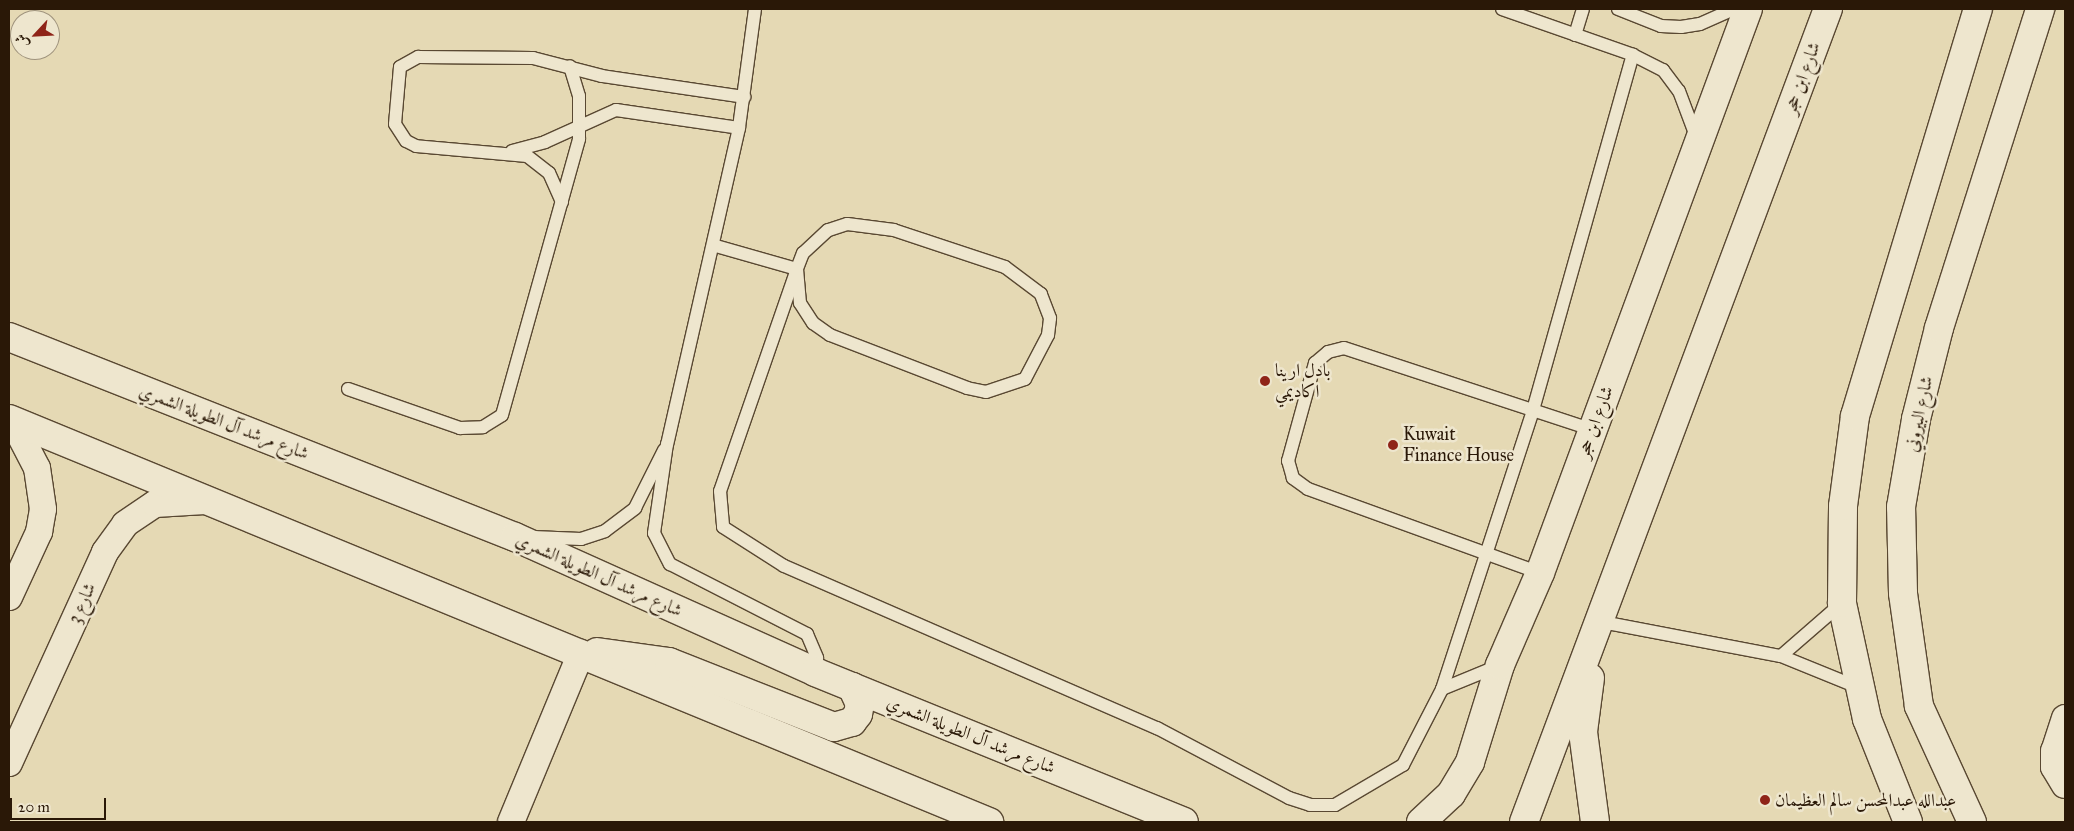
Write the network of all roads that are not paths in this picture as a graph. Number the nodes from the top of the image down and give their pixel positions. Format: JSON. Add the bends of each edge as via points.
{"nodes":[{"id":1,"x":755,"y":9,"type":"edge"},
{"id":2,"x":1502,"y":9,"type":"edge"},
{"id":3,"x":1583,"y":9,"type":"edge"},
{"id":4,"x":1618,"y":9,"type":"edge"},
{"id":5,"x":1734,"y":9,"type":"edge"},
{"id":6,"x":1748,"y":9,"type":"edge"},
{"id":7,"x":1828,"y":9,"type":"edge"},
{"id":8,"x":1978,"y":9,"type":"edge"},
{"id":9,"x":2040,"y":9,"type":"edge"},
{"id":10,"x":1575,"y":35,"type":"junction"},
{"id":11,"x":1633,"y":55,"type":"junction"},
{"id":12,"x":570,"y":66,"type":"junction"},
{"id":13,"x":744,"y":97,"type":"junction"},
{"id":14,"x":580,"y":125,"type":"junction"},
{"id":15,"x":739,"y":128,"type":"junction"},
{"id":16,"x":1698,"y":142,"type":"junction"},
{"id":17,"x":508,"y":151,"type":"junction"},
{"id":18,"x":562,"y":202,"type":"junction"},
{"id":19,"x":716,"y":246,"type":"junction"},
{"id":20,"x":797,"y":269,"type":"junction"},
{"id":21,"x":9,"y":338,"type":"edge"},
{"id":22,"x":348,"y":389,"type":"dead end"},
{"id":23,"x":1533,"y":410,"type":"junction"},
{"id":24,"x":10,"y":419,"type":"edge"},
{"id":25,"x":1592,"y":430,"type":"junction"},
{"id":26,"x":667,"y":444,"type":"junction"},
{"id":27,"x":205,"y":502,"type":"junction"},
{"id":28,"x":514,"y":536,"type":"junction"},
{"id":29,"x":1486,"y":553,"type":"junction"},
{"id":30,"x":1540,"y":573,"type":"junction"},
{"id":31,"x":9,"y":597,"type":"edge"},
{"id":32,"x":1842,"y":603,"type":"junction"},
{"id":33,"x":1598,"y":632,"type":"junction"},
{"id":34,"x":581,"y":653,"type":"junction"},
{"id":35,"x":1781,"y":656,"type":"junction"},
{"id":36,"x":1500,"y":665,"type":"junction"},
{"id":37,"x":815,"y":672,"type":"junction"},
{"id":38,"x":852,"y":687,"type":"junction"},
{"id":39,"x":1860,"y":688,"type":"junction"},
{"id":40,"x":1442,"y":689,"type":"junction"},
{"id":41,"x":2065,"y":718,"type":"edge"},
{"id":42,"x":9,"y":763,"type":"edge"},
{"id":43,"x":2065,"y":785,"type":"edge"},
{"id":44,"x":971,"y":819,"type":"edge"},
{"id":45,"x":511,"y":822,"type":"edge"},
{"id":46,"x":1184,"y":822,"type":"edge"},
{"id":47,"x":1421,"y":822,"type":"edge"},
{"id":48,"x":1524,"y":822,"type":"edge"},
{"id":49,"x":1595,"y":822,"type":"edge"},
{"id":50,"x":1908,"y":822,"type":"edge"},
{"id":51,"x":1972,"y":822,"type":"edge"}],
"edges":[{"from":1,"to":13,"type":"lane"},
{"from":2,"to":10,"type":"lane"},
{"from":3,"to":10,"type":"lane"},
{"from":4,"to":5,"type":"lane","via":[[1661,26],[1681,27]]},
{"from":6,"to":16,"type":"main road","name":"شارع ابن حجر"},
{"from":7,"to":33,"type":"main road","name":"شارع ابن حجر"},
{"from":8,"to":32,"type":"main road","via":[[1855,416],[1843,506]]},
{"from":9,"to":51,"type":"main road","name":"شارع البيروني","via":[[1939,328],[1916,419],[1901,507],[1903,593],[1919,706]]},
{"from":10,"to":11,"type":"lane"},
{"from":11,"to":16,"type":"lane","via":[[1663,70],[1673,81]]},
{"from":11,"to":23,"type":"lane"},
{"from":12,"to":13,"type":"lane","via":[[602,76]]},
{"from":12,"to":14,"type":"lane","via":[[579,96]]},
{"from":12,"to":17,"type":"lane","via":[[532,58],[432,56],[413,58],[400,68],[395,124],[406,141],[416,146]]},
{"from":13,"to":15,"type":"lane"},
{"from":14,"to":15,"type":"lane","via":[[604,113],[630,109]]},
{"from":14,"to":17,"type":"lane","via":[[545,142]]},
{"from":14,"to":18,"type":"lane"},
{"from":15,"to":19,"type":"lane"},
{"from":16,"to":25,"type":"main road","name":"شارع ابن حجر"},
{"from":17,"to":18,"type":"lane","via":[[538,162],[549,172]]},
{"from":18,"to":22,"type":"lane","via":[[502,415],[483,427],[460,428]]},
{"from":19,"to":20,"type":"lane"},
{"from":19,"to":26,"type":"lane"},
{"from":20,"to":20,"type":"lane","via":[[800,303],[813,323],[830,335],[967,388],[986,392],[1025,379],[1048,334],[1047,306],[1031,284],[1006,267],[894,230],[847,224],[828,230],[803,253]]},
{"from":20,"to":40,"type":"lane","via":[[720,491],[723,527],[746,546],[1157,728],[1310,806],[1335,805],[1359,795],[1404,765]]},
{"from":21,"to":28,"type":"main road","name":"شارع مرشد آل الطويلة الشمري"},
{"from":23,"to":25,"type":"lane"},
{"from":23,"to":29,"type":"lane"},
{"from":23,"to":29,"type":"lane","via":[[1344,348],[1328,352],[1315,363],[1288,461],[1293,478],[1308,489]]},
{"from":24,"to":27,"type":"main road"},
{"from":24,"to":31,"type":"street","via":[[36,468],[42,509],[39,532]]},
{"from":25,"to":30,"type":"main road","name":"شارع ابن حجر"},
{"from":26,"to":28,"type":"lane","via":[[634,508],[605,531],[581,539]]},
{"from":26,"to":37,"type":"lane","via":[[654,533],[661,553],[670,564],[807,634],[817,658]]},
{"from":27,"to":34,"type":"main road"},
{"from":27,"to":42,"type":"street","name":"شارع 3","via":[[155,504],[125,524],[105,552]]},
{"from":28,"to":37,"type":"main road","name":"شارع مرشد آل الطويلة الشمري"},
{"from":29,"to":30,"type":"lane"},
{"from":29,"to":40,"type":"lane"},
{"from":30,"to":36,"type":"main road","name":"شارع ابن حجر"},
{"from":32,"to":35,"type":"lane"},
{"from":32,"to":39,"type":"main road"},
{"from":33,"to":35,"type":"lane"},
{"from":33,"to":48,"type":"main road","name":"شارع ابن حجر"},
{"from":33,"to":49,"type":"main road","via":[[1583,732]]},
{"from":34,"to":38,"type":"main road","via":[[626,653],[669,662],[834,727],[852,722],[858,714],[860,704]]},
{"from":34,"to":44,"type":"main road"},
{"from":34,"to":45,"type":"street"},
{"from":35,"to":39,"type":"lane"},
{"from":36,"to":40,"type":"lane"},
{"from":36,"to":47,"type":"main road","name":"شارع ابن حجر","via":[[1470,762],[1451,794]]},
{"from":37,"to":38,"type":"main road","name":"شارع مرشد آل الطويلة الشمري"},
{"from":38,"to":46,"type":"main road","name":"شارع مرشد آل الطويلة الشمري"},
{"from":39,"to":50,"type":"main road","via":[[1867,719]]},
{"from":41,"to":43,"type":"street","via":[[2054,751],[2054,767]]}]}
